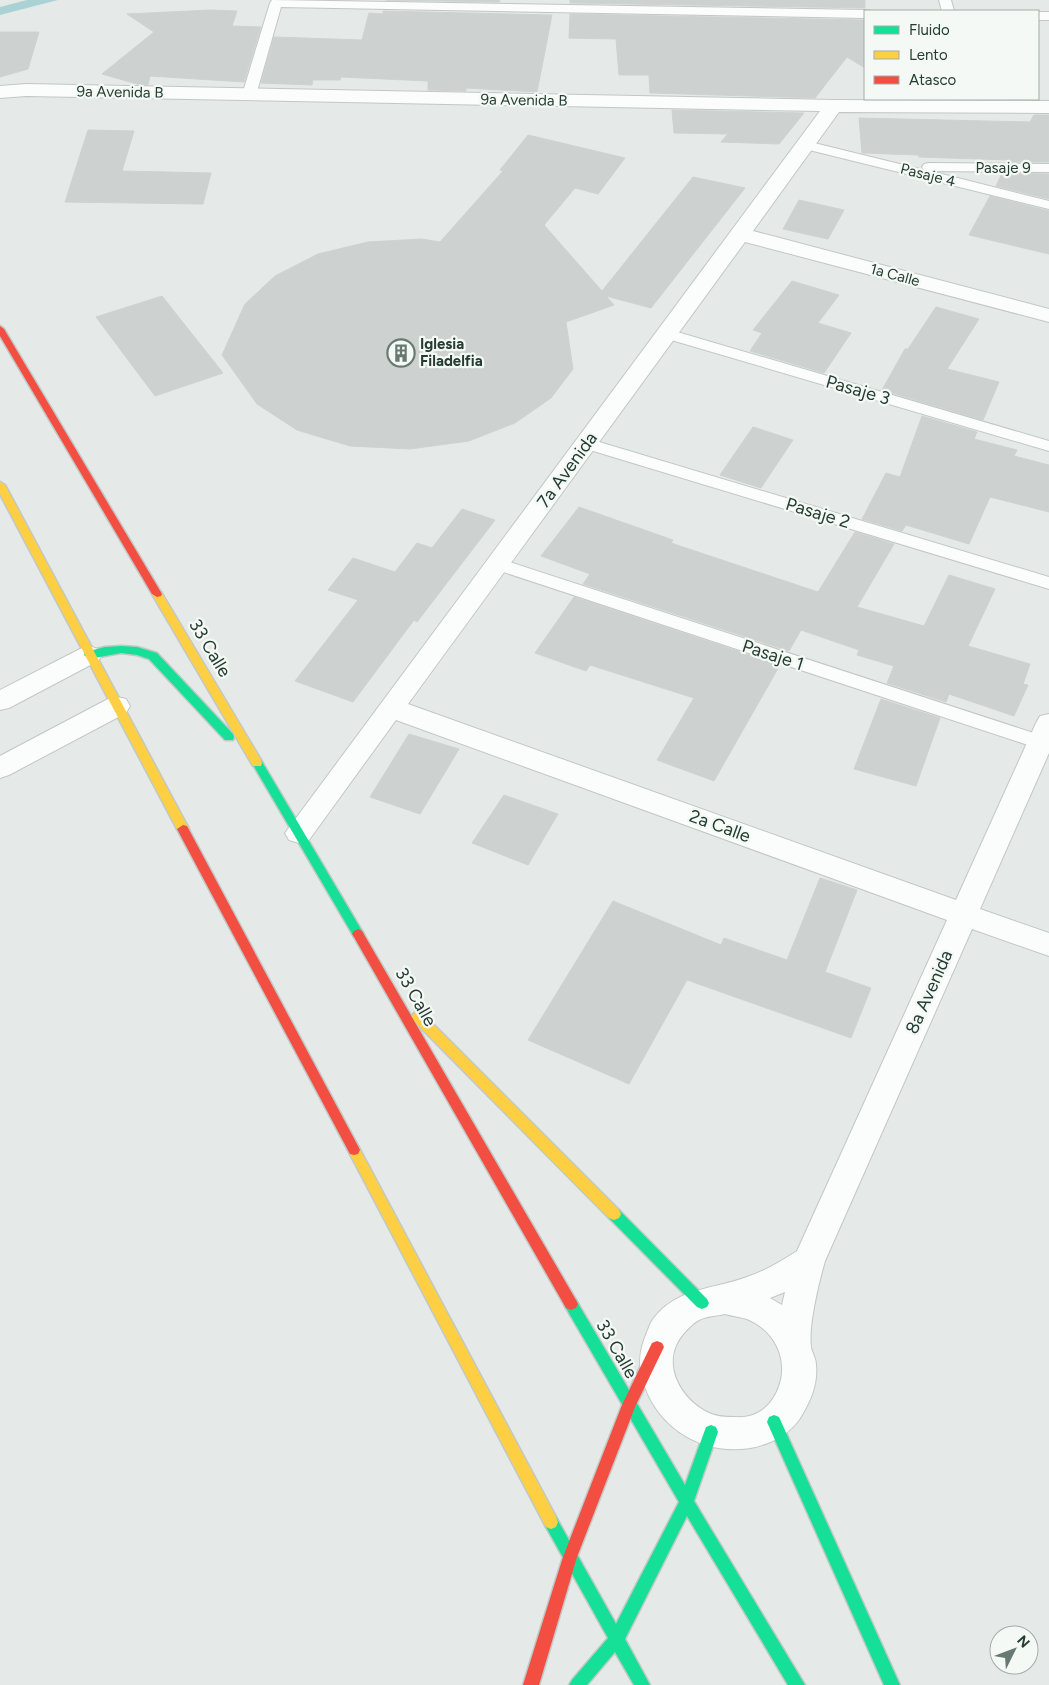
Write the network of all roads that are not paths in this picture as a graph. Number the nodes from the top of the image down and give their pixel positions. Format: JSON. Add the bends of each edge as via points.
{"nodes":[{"id":1,"x":864,"y":14,"type":"edge"},
{"id":2,"x":0,"y":92,"type":"edge"},
{"id":3,"x":249,"y":95,"type":"junction"},
{"id":4,"x":970,"y":103,"type":"edge"},
{"id":5,"x":834,"y":106,"type":"junction"},
{"id":6,"x":1049,"y":107,"type":"edge"},
{"id":7,"x":806,"y":145,"type":"junction"},
{"id":8,"x":897,"y":167,"type":"junction"},
{"id":9,"x":1049,"y":168,"type":"edge"},
{"id":10,"x":1049,"y":205,"type":"edge"},
{"id":11,"x":740,"y":234,"type":"junction"},
{"id":12,"x":1049,"y":316,"type":"edge"},
{"id":13,"x":0,"y":329,"type":"edge"},
{"id":14,"x":667,"y":334,"type":"junction"},
{"id":15,"x":586,"y":443,"type":"junction"},
{"id":16,"x":1049,"y":446,"type":"edge"},
{"id":17,"x":0,"y":485,"type":"edge"},
{"id":18,"x":497,"y":564,"type":"junction"},
{"id":19,"x":1049,"y":583,"type":"edge"},
{"id":20,"x":89,"y":655,"type":"junction"},
{"id":21,"x":0,"y":701,"type":"edge"},
{"id":22,"x":116,"y":706,"type":"junction"},
{"id":23,"x":392,"y":708,"type":"junction"},
{"id":24,"x":1046,"y":737,"type":"edge"},
{"id":25,"x":0,"y":768,"type":"edge"},
{"id":26,"x":266,"y":777,"type":"junction"},
{"id":27,"x":299,"y":833,"type":"junction"},
{"id":28,"x":964,"y":913,"type":"junction"},
{"id":29,"x":1049,"y":945,"type":"edge"},
{"id":30,"x":392,"y":991,"type":"junction"},
{"id":31,"x":809,"y":1260,"type":"junction"},
{"id":32,"x":713,"y":1301,"type":"junction"},
{"id":33,"x":795,"y":1346,"type":"junction"},
{"id":34,"x":657,"y":1347,"type":"junction"},
{"id":35,"x":629,"y":1405,"type":"junction"},
{"id":36,"x":774,"y":1422,"type":"junction"},
{"id":37,"x":711,"y":1432,"type":"junction"},
{"id":38,"x":687,"y":1501,"type":"junction"},
{"id":39,"x":570,"y":1557,"type":"junction"},
{"id":40,"x":617,"y":1639,"type":"junction"},
{"id":41,"x":531,"y":1685,"type":"edge"},
{"id":42,"x":578,"y":1685,"type":"edge"},
{"id":43,"x":642,"y":1685,"type":"edge"},
{"id":44,"x":796,"y":1685,"type":"edge"},
{"id":45,"x":892,"y":1685,"type":"edge"}],
"edges":[{"from":1,"to":3,"type":"lane","via":[[276,3]]},
{"from":2,"to":3,"type":"street","name":"9a Avenida B"},
{"from":3,"to":5,"type":"street","name":"9a Avenida B"},
{"from":4,"to":5,"type":"street","name":"9a Avenida B"},
{"from":4,"to":6,"type":"street","name":"9a Avenida B"},
{"from":5,"to":7,"type":"street","name":"7a Avenida"},
{"from":7,"to":8,"type":"lane","name":"Pasaje 4"},
{"from":7,"to":11,"type":"street","name":"7a Avenida"},
{"from":8,"to":9,"type":"lane","name":"Pasaje 9"},
{"from":8,"to":10,"type":"lane","name":"Pasaje 4"},
{"from":11,"to":12,"type":"street","name":"1a Calle"},
{"from":11,"to":14,"type":"street","name":"7a Avenida"},
{"from":13,"to":26,"type":"main road","name":"33 Calle"},
{"from":14,"to":15,"type":"street","name":"7a Avenida"},
{"from":14,"to":16,"type":"lane","name":"Pasaje 3"},
{"from":15,"to":18,"type":"street","name":"7a Avenida"},
{"from":15,"to":19,"type":"lane","name":"Pasaje 2"},
{"from":17,"to":20,"type":"main road"},
{"from":18,"to":23,"type":"street","name":"7a Avenida"},
{"from":18,"to":24,"type":"lane","name":"Pasaje 1"},
{"from":20,"to":21,"type":"street"},
{"from":20,"to":22,"type":"main road"},
{"from":20,"to":26,"type":"main road","via":[[118,648],[141,650],[153,656]]},
{"from":22,"to":25,"type":"street"},
{"from":22,"to":39,"type":"main road"},
{"from":23,"to":27,"type":"street","name":"7a Avenida"},
{"from":23,"to":28,"type":"street","name":"2a Calle"},
{"from":24,"to":28,"type":"street","name":"8a Avenida"},
{"from":26,"to":27,"type":"main road","name":"33 Calle"},
{"from":27,"to":30,"type":"main road","name":"33 Calle"},
{"from":28,"to":29,"type":"street","name":"2a Calle"},
{"from":28,"to":31,"type":"street","name":"8a Avenida"},
{"from":30,"to":32,"type":"main road"},
{"from":30,"to":35,"type":"main road","name":"33 Calle"},
{"from":31,"to":32,"type":"street","name":"8a Avenida","via":[[755,1291]]},
{"from":31,"to":33,"type":"street","name":"8a Avenida","via":[[800,1288]]},
{"from":32,"to":33,"type":"street","name":"8a Avenida","via":[[746,1304],[767,1313]]},
{"from":32,"to":34,"type":"street","name":"8a Avenida","via":[[682,1312],[667,1327]]},
{"from":33,"to":36,"type":"street","name":"8a Avenida","via":[[801,1367],[798,1388],[789,1407]]},
{"from":34,"to":35,"type":"main road"},
{"from":34,"to":37,"type":"street","name":"8a Avenida","via":[[656,1368],[661,1389],[672,1407],[690,1422]]},
{"from":35,"to":38,"type":"main road","name":"33 Calle"},
{"from":35,"to":39,"type":"main road"},
{"from":36,"to":37,"type":"street","name":"8a Avenida","via":[[755,1432],[733,1435]]},
{"from":36,"to":45,"type":"main road"},
{"from":37,"to":38,"type":"main road"},
{"from":38,"to":40,"type":"main road"},
{"from":38,"to":44,"type":"main road","name":"33 Calle"},
{"from":39,"to":40,"type":"main road"},
{"from":39,"to":41,"type":"main road"},
{"from":40,"to":42,"type":"main road"},
{"from":40,"to":43,"type":"main road"}]}
